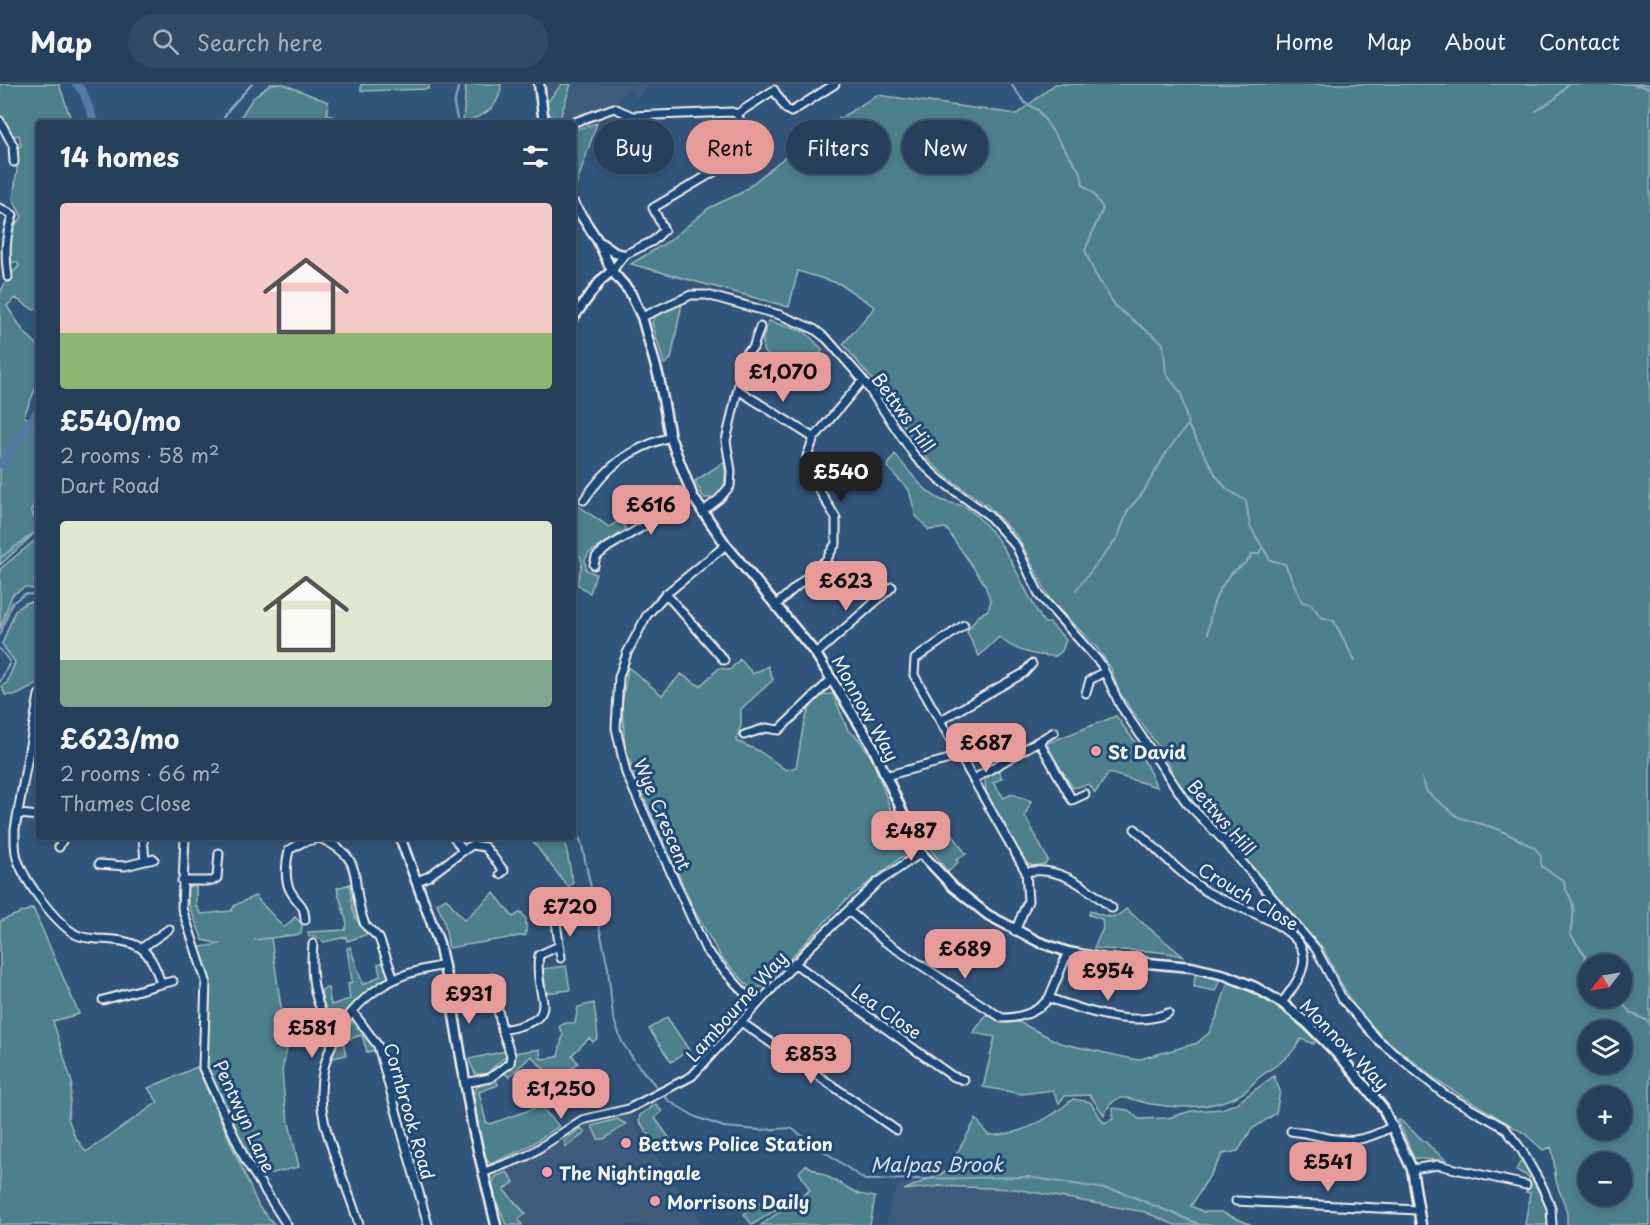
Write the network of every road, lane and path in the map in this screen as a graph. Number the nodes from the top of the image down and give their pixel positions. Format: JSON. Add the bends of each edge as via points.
{"nodes":[{"id":1,"x":539,"y":84,"type":"edge"},
{"id":2,"x":836,"y":84,"type":"edge"},
{"id":3,"x":772,"y":87,"type":"edge"},
{"id":4,"x":737,"y":114,"type":"junction"},
{"id":5,"x":544,"y":120,"type":"edge"},
{"id":6,"x":0,"y":122,"type":"edge"},
{"id":7,"x":576,"y":122,"type":"edge"},
{"id":8,"x":14,"y":162,"type":"dead end"},
{"id":9,"x":0,"y":208,"type":"edge"},
{"id":10,"x":576,"y":208,"type":"edge"},
{"id":11,"x":598,"y":241,"type":"junction"},
{"id":12,"x":624,"y":255,"type":"junction"},
{"id":13,"x":612,"y":271,"type":"junction"},
{"id":14,"x":8,"y":277,"type":"dead end"},
{"id":15,"x":576,"y":306,"type":"edge"},
{"id":16,"x":642,"y":317,"type":"junction"},
{"id":17,"x":760,"y":327,"type":"dead end"},
{"id":18,"x":863,"y":380,"type":"junction"},
{"id":19,"x":738,"y":390,"type":"junction"},
{"id":20,"x":670,"y":437,"type":"junction"},
{"id":21,"x":814,"y":438,"type":"junction"},
{"id":22,"x":693,"y":497,"type":"junction"},
{"id":23,"x":584,"y":500,"type":"dead end"},
{"id":24,"x":702,"y":512,"type":"junction"},
{"id":25,"x":726,"y":545,"type":"junction"},
{"id":26,"x":594,"y":565,"type":"dead end"},
{"id":27,"x":892,"y":587,"type":"dead end"},
{"id":28,"x":666,"y":594,"type":"junction"},
{"id":29,"x":777,"y":604,"type":"junction"},
{"id":30,"x":964,"y":625,"type":"dead end"},
{"id":31,"x":816,"y":654,"type":"junction"},
{"id":32,"x":724,"y":660,"type":"dead end"},
{"id":33,"x":1032,"y":664,"type":"dead end"},
{"id":34,"x":1104,"y":672,"type":"junction"},
{"id":35,"x":832,"y":679,"type":"junction"},
{"id":36,"x":1086,"y":693,"type":"dead end"},
{"id":37,"x":36,"y":714,"type":"edge"},
{"id":38,"x":941,"y":720,"type":"junction"},
{"id":39,"x":1054,"y":732,"type":"dead end"},
{"id":40,"x":744,"y":735,"type":"dead end"},
{"id":41,"x":1039,"y":741,"type":"junction"},
{"id":42,"x":961,"y":756,"type":"junction"},
{"id":43,"x":28,"y":764,"type":"junction"},
{"id":44,"x":36,"y":764,"type":"edge"},
{"id":45,"x":885,"y":776,"type":"junction"},
{"id":46,"x":974,"y":779,"type":"junction"},
{"id":47,"x":1085,"y":794,"type":"dead end"},
{"id":48,"x":19,"y":814,"type":"junction"},
{"id":49,"x":36,"y":816,"type":"edge"},
{"id":50,"x":1135,"y":829,"type":"dead end"},
{"id":51,"x":63,"y":840,"type":"edge"},
{"id":52,"x":143,"y":840,"type":"edge"},
{"id":53,"x":184,"y":840,"type":"edge"},
{"id":54,"x":315,"y":840,"type":"edge"},
{"id":55,"x":324,"y":840,"type":"edge"},
{"id":56,"x":401,"y":840,"type":"edge"},
{"id":57,"x":456,"y":840,"type":"edge"},
{"id":58,"x":59,"y":848,"type":"dead end"},
{"id":59,"x":463,"y":850,"type":"junction"},
{"id":60,"x":219,"y":853,"type":"dead end"},
{"id":61,"x":921,"y":853,"type":"junction"},
{"id":62,"x":154,"y":859,"type":"dead end"},
{"id":63,"x":145,"y":861,"type":"junction"},
{"id":64,"x":1026,"y":872,"type":"junction"},
{"id":65,"x":105,"y":873,"type":"dead end"},
{"id":66,"x":500,"y":874,"type":"dead end"},
{"id":67,"x":418,"y":880,"type":"junction"},
{"id":68,"x":182,"y":881,"type":"junction"},
{"id":69,"x":1112,"y":908,"type":"dead end"},
{"id":70,"x":849,"y":911,"type":"junction"},
{"id":71,"x":305,"y":920,"type":"dead end"},
{"id":72,"x":556,"y":922,"type":"dead end"},
{"id":73,"x":169,"y":929,"type":"dead end"},
{"id":74,"x":1015,"y":931,"type":"junction"},
{"id":75,"x":314,"y":944,"type":"dead end"},
{"id":76,"x":559,"y":946,"type":"junction"},
{"id":77,"x":143,"y":947,"type":"junction"},
{"id":78,"x":1068,"y":952,"type":"junction"},
{"id":79,"x":561,"y":958,"type":"dead end"},
{"id":80,"x":794,"y":963,"type":"junction"},
{"id":81,"x":444,"y":964,"type":"junction"},
{"id":82,"x":492,"y":978,"type":"dead end"},
{"id":83,"x":394,"y":979,"type":"junction"},
{"id":84,"x":173,"y":981,"type":"dead end"},
{"id":85,"x":161,"y":984,"type":"junction"},
{"id":86,"x":116,"y":986,"type":"dead end"},
{"id":87,"x":119,"y":995,"type":"junction"},
{"id":88,"x":1049,"y":998,"type":"junction"},
{"id":89,"x":103,"y":1000,"type":"dead end"},
{"id":90,"x":1282,"y":1003,"type":"junction"},
{"id":91,"x":756,"y":1005,"type":"junction"},
{"id":92,"x":352,"y":1012,"type":"junction"},
{"id":93,"x":1168,"y":1013,"type":"dead end"},
{"id":94,"x":741,"y":1022,"type":"junction"},
{"id":95,"x":339,"y":1030,"type":"junction"},
{"id":96,"x":502,"y":1030,"type":"junction"},
{"id":97,"x":964,"y":1080,"type":"dead end"},
{"id":98,"x":465,"y":1083,"type":"junction"},
{"id":99,"x":1393,"y":1126,"type":"junction"},
{"id":100,"x":896,"y":1130,"type":"dead end"},
{"id":101,"x":1291,"y":1131,"type":"dead end"},
{"id":102,"x":1412,"y":1168,"type":"junction"},
{"id":103,"x":485,"y":1173,"type":"junction"},
{"id":104,"x":1526,"y":1185,"type":"dead end"},
{"id":105,"x":1236,"y":1201,"type":"dead end"},
{"id":106,"x":1418,"y":1210,"type":"junction"},
{"id":107,"x":286,"y":1225,"type":"edge"},
{"id":108,"x":359,"y":1225,"type":"edge"},
{"id":109,"x":428,"y":1225,"type":"edge"},
{"id":110,"x":496,"y":1225,"type":"edge"},
{"id":111,"x":1421,"y":1225,"type":"edge"},
{"id":112,"x":1552,"y":1225,"type":"edge"}],
"edges":[{"from":1,"to":5,"type":"street"},
{"from":2,"to":3,"type":"street","via":[[791,112]]},
{"from":3,"to":4,"type":"street"},
{"from":4,"to":7,"type":"street","via":[[632,116],[614,108]]},
{"from":4,"to":12,"type":"street","via":[[751,141],[749,151],[653,208],[664,230],[653,241]]},
{"from":6,"to":8,"type":"street","via":[[13,145]]},
{"from":9,"to":14,"type":"street","via":[[13,215],[5,254]]},
{"from":10,"to":11,"type":"street","name":"Monnow Way"},
{"from":11,"to":12,"type":"street"},
{"from":11,"to":13,"type":"street","name":"Monnow Way"},
{"from":12,"to":13,"type":"street"},
{"from":13,"to":15,"type":"street"},
{"from":13,"to":16,"type":"street","name":"Monnow Way","via":[[630,292]]},
{"from":16,"to":18,"type":"street","name":"Bettws Hill","via":[[699,294],[780,315],[827,339]]},
{"from":16,"to":20,"type":"street","name":"Monnow Way"},
{"from":17,"to":19,"type":"street","via":[[753,348],[746,353]]},
{"from":18,"to":21,"type":"street"},
{"from":18,"to":34,"type":"street","name":"Bettws Hill","via":[[916,458],[988,516],[1016,546],[1040,596]]},
{"from":19,"to":21,"type":"street"},
{"from":19,"to":24,"type":"street","via":[[726,441],[729,486]]},
{"from":20,"to":22,"type":"street","name":"Monnow Way"},
{"from":20,"to":23,"type":"street","via":[[622,457],[601,476]]},
{"from":21,"to":29,"type":"street","via":[[807,465],[837,518],[836,543],[826,560]]},
{"from":22,"to":24,"type":"street","name":"Monnow Way"},
{"from":22,"to":26,"type":"street","via":[[608,547],[596,557]]},
{"from":24,"to":25,"type":"street","name":"Monnow Way"},
{"from":25,"to":28,"type":"street","name":"Wye Crescent"},
{"from":25,"to":29,"type":"street","name":"Monnow Way"},
{"from":27,"to":31,"type":"street"},
{"from":28,"to":32,"type":"street"},
{"from":28,"to":91,"type":"street","name":"Wye Crescent","via":[[637,631],[619,677],[616,728],[620,750],[626,773],[706,950]]},
{"from":29,"to":31,"type":"street","name":"Monnow Way"},
{"from":30,"to":38,"type":"street","via":[[921,654],[913,666],[914,675]]},
{"from":31,"to":35,"type":"street","name":"Monnow Way"},
{"from":33,"to":38,"type":"street","via":[[1024,673]]},
{"from":34,"to":36,"type":"street","via":[[1090,680]]},
{"from":34,"to":112,"type":"street","name":"Bettws Hill","via":[[1120,705],[1186,802],[1316,949],[1343,1000],[1371,1032],[1444,1094],[1505,1128],[1542,1188],[1551,1208]]},
{"from":35,"to":40,"type":"street","via":[[779,730],[766,728]]},
{"from":35,"to":45,"type":"street","name":"Monnow Way","via":[[872,745]]},
{"from":37,"to":43,"type":"street"},
{"from":38,"to":42,"type":"street"},
{"from":39,"to":41,"type":"street"},
{"from":41,"to":46,"type":"street"},
{"from":41,"to":47,"type":"street","via":[[1072,800]]},
{"from":42,"to":45,"type":"street"},
{"from":42,"to":46,"type":"street"},
{"from":43,"to":44,"type":"street"},
{"from":43,"to":48,"type":"street"},
{"from":45,"to":61,"type":"street","name":"Monnow Way"},
{"from":46,"to":64,"type":"street"},
{"from":48,"to":49,"type":"street"},
{"from":48,"to":77,"type":"street","via":[[14,845],[18,860],[54,916],[75,935]]},
{"from":50,"to":90,"type":"street","name":"Crouch Close","via":[[1202,889],[1273,923],[1300,946],[1304,961],[1301,974]]},
{"from":51,"to":58,"type":"street"},
{"from":52,"to":63,"type":"street"},
{"from":53,"to":68,"type":"street","name":"Pentwyn Lane"},
{"from":54,"to":71,"type":"street","via":[[289,850],[286,863],[289,890],[304,907]]},
{"from":55,"to":83,"type":"street","via":[[351,858],[365,925],[379,938]]},
{"from":56,"to":67,"type":"street"},
{"from":57,"to":59,"type":"street"},
{"from":59,"to":66,"type":"street","via":[[472,844],[485,847],[504,871]]},
{"from":59,"to":67,"type":"street"},
{"from":60,"to":68,"type":"street","via":[[217,878]]},
{"from":61,"to":70,"type":"street","name":"Lambourne Way","via":[[877,883]]},
{"from":61,"to":74,"type":"street","name":"Monnow Way","via":[[969,900]]},
{"from":62,"to":63,"type":"street"},
{"from":63,"to":65,"type":"street","via":[[125,866],[101,865]]},
{"from":64,"to":69,"type":"street","via":[[1039,869],[1082,883]]},
{"from":64,"to":74,"type":"street","via":[[1028,901]]},
{"from":67,"to":81,"type":"street"},
{"from":68,"to":107,"type":"street","name":"Pentwyn Lane","via":[[182,908],[206,981],[203,1068],[246,1161]]},
{"from":70,"to":80,"type":"street","name":"Lambourne Way"},
{"from":70,"to":88,"type":"street","via":[[884,941],[1002,1018],[1018,1018],[1036,1010]]},
{"from":72,"to":76,"type":"street"},
{"from":73,"to":77,"type":"street"},
{"from":74,"to":78,"type":"street","name":"Monnow Way"},
{"from":75,"to":95,"type":"street","via":[[311,960],[321,1014]]},
{"from":76,"to":79,"type":"street"},
{"from":76,"to":96,"type":"street","via":[[539,955],[543,1004],[539,1017],[527,1025]]},
{"from":77,"to":85,"type":"street","via":[[150,954]]},
{"from":78,"to":88,"type":"street"},
{"from":78,"to":90,"type":"street","name":"Monnow Way","via":[[1206,970],[1240,980]]},
{"from":80,"to":91,"type":"street","name":"Lambourne Way"},
{"from":80,"to":97,"type":"street","name":"Lea Close","via":[[952,1076]]},
{"from":81,"to":83,"type":"street"},
{"from":81,"to":98,"type":"street"},
{"from":82,"to":96,"type":"street"},
{"from":83,"to":92,"type":"street","via":[[370,994]]},
{"from":84,"to":85,"type":"street"},
{"from":85,"to":87,"type":"street"},
{"from":86,"to":87,"type":"street"},
{"from":87,"to":89,"type":"street"},
{"from":88,"to":93,"type":"street","via":[[1132,1018],[1158,1018]]},
{"from":90,"to":99,"type":"street","name":"Monnow Way","via":[[1345,1062]]},
{"from":91,"to":94,"type":"street","name":"Lambourne Way"},
{"from":92,"to":95,"type":"street"},
{"from":92,"to":109,"type":"street","name":"Cornbrook Road","via":[[378,1046]]},
{"from":94,"to":100,"type":"street"},
{"from":94,"to":103,"type":"street","name":"Lambourne Way","via":[[702,1068],[667,1090],[628,1109],[582,1120],[527,1156]]},
{"from":95,"to":108,"type":"street","via":[[324,1064],[320,1088],[330,1145]]},
{"from":96,"to":98,"type":"street","via":[[510,1063],[490,1078]]},
{"from":98,"to":103,"type":"street"},
{"from":99,"to":101,"type":"street","via":[[1353,1142]]},
{"from":99,"to":102,"type":"street","name":"Monnow Way"},
{"from":102,"to":104,"type":"street","via":[[1438,1165]]},
{"from":102,"to":106,"type":"street","name":"Monnow Way"},
{"from":103,"to":110,"type":"street"},
{"from":105,"to":106,"type":"street"},
{"from":106,"to":111,"type":"street","name":"Monnow Way"}]}
